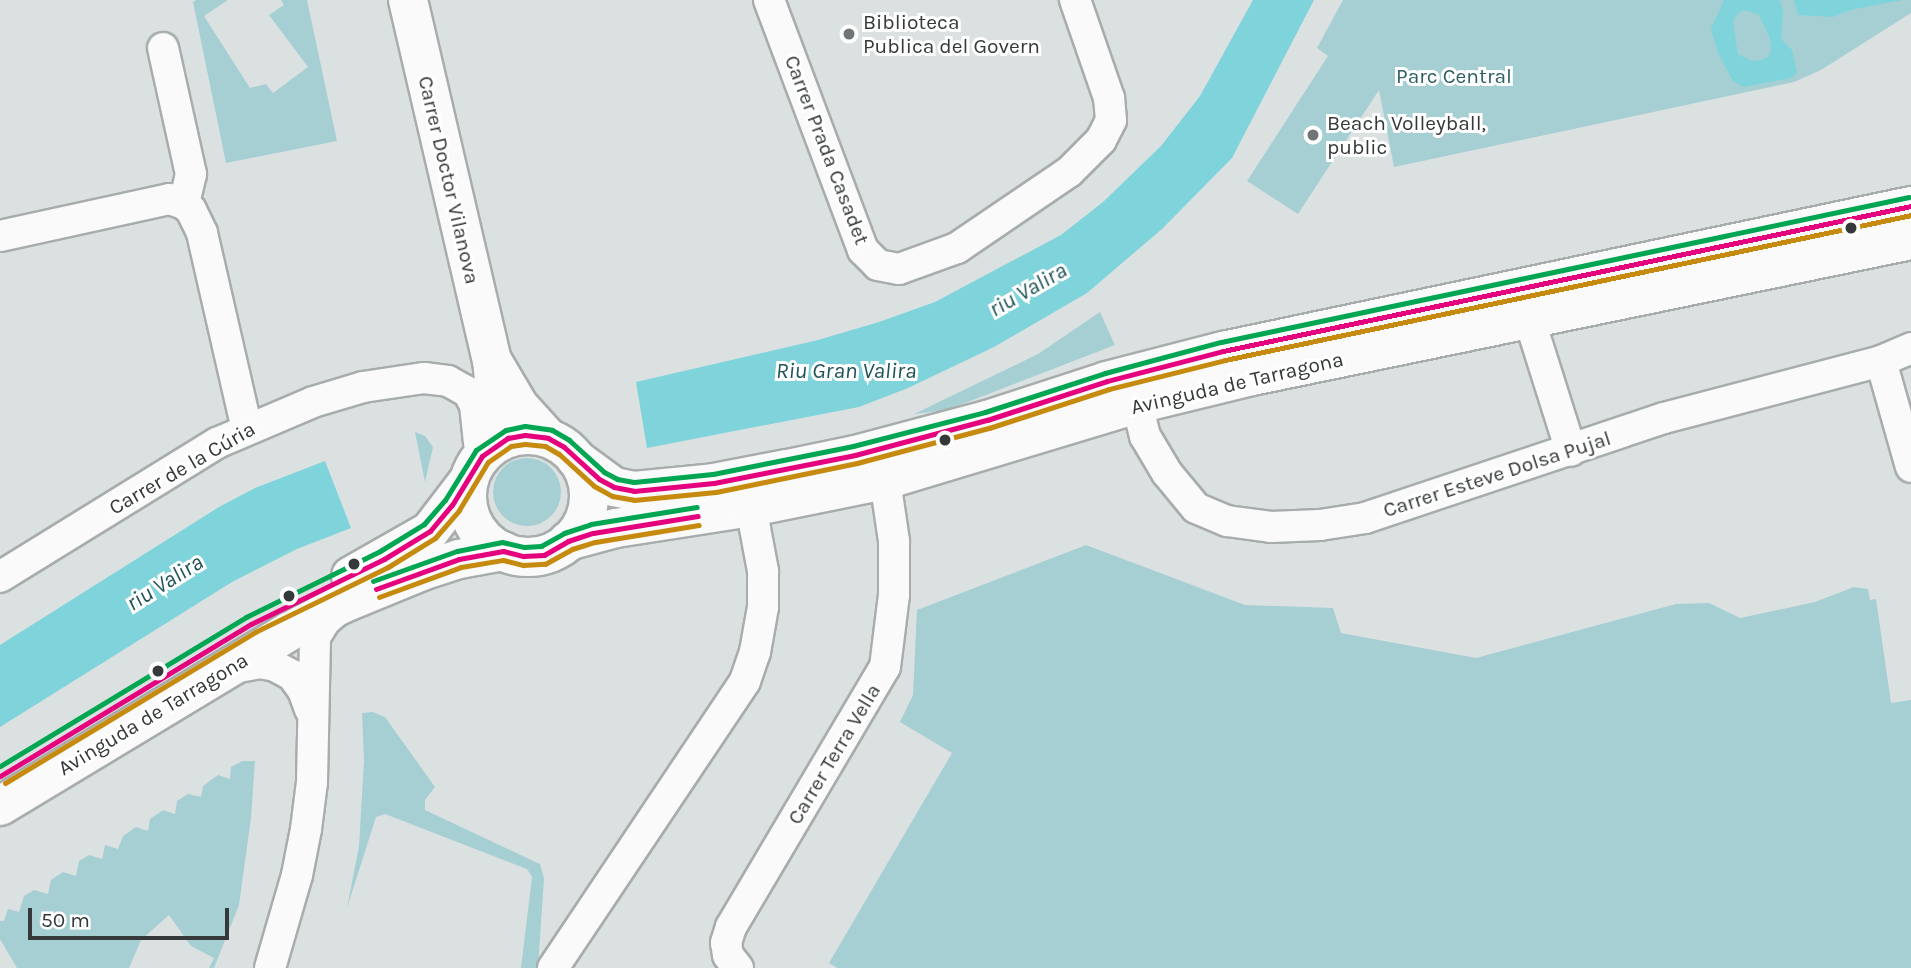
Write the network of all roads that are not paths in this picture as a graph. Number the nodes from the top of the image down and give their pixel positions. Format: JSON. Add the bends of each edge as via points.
{"nodes":[{"id":1,"x":408,"y":0,"type":"edge"},
{"id":2,"x":769,"y":0,"type":"edge"},
{"id":3,"x":1075,"y":0,"type":"edge"},
{"id":4,"x":163,"y":48,"type":"dead end"},
{"id":5,"x":186,"y":197,"type":"junction"},
{"id":6,"x":1911,"y":206,"type":"edge"},
{"id":7,"x":0,"y":236,"type":"edge"},
{"id":8,"x":1911,"y":240,"type":"edge"},
{"id":9,"x":1530,"y":321,"type":"junction"},
{"id":10,"x":1911,"y":348,"type":"edge"},
{"id":11,"x":492,"y":360,"type":"junction"},
{"id":12,"x":1881,"y":361,"type":"junction"},
{"id":13,"x":1137,"y":404,"type":"junction"},
{"id":14,"x":247,"y":429,"type":"junction"},
{"id":15,"x":562,"y":449,"type":"junction"},
{"id":16,"x":1571,"y":451,"type":"junction"},
{"id":17,"x":478,"y":464,"type":"junction"},
{"id":18,"x":1911,"y":467,"type":"edge"},
{"id":19,"x":885,"y":480,"type":"junction"},
{"id":20,"x":751,"y":507,"type":"junction"},
{"id":21,"x":568,"y":541,"type":"junction"},
{"id":22,"x":503,"y":551,"type":"junction"},
{"id":23,"x":0,"y":577,"type":"edge"},
{"id":24,"x":348,"y":601,"type":"junction"},
{"id":25,"x":218,"y":675,"type":"junction"},
{"id":26,"x":313,"y":719,"type":"junction"},
{"id":27,"x":0,"y":776,"type":"edge"},
{"id":28,"x":0,"y":806,"type":"edge"},
{"id":29,"x":270,"y":968,"type":"edge"},
{"id":30,"x":553,"y":968,"type":"edge"},
{"id":31,"x":738,"y":968,"type":"edge"}],
"edges":[{"from":1,"to":11,"type":"main road","name":"Carrer Doctor Vilanova"},
{"from":2,"to":3,"type":"street","name":"Carrer Prada Casadet","via":[[863,250],[878,265],[899,269],[957,248],[1069,172],[1101,140],[1111,120],[1109,98]]},
{"from":4,"to":5,"type":"street","via":[[191,174]]},
{"from":5,"to":7,"type":"street"},
{"from":5,"to":14,"type":"street","via":[[202,233]]},
{"from":6,"to":15,"type":"main road","name":"Avinguda de Tarragona","via":[[1223,351],[855,455],[738,479],[634,491],[614,487]]},
{"from":8,"to":9,"type":"main road","name":"Avinguda de Tarragona"},
{"from":9,"to":13,"type":"main road","name":"Avinguda de Tarragona","via":[[1252,376]]},
{"from":9,"to":16,"type":"street"},
{"from":10,"to":12,"type":"street","name":"Carrer Esteve Dolsa Pujal"},
{"from":11,"to":15,"type":"main road","name":"Carrer Doctor Vilanova","via":[[519,406]]},
{"from":11,"to":17,"type":"main road","name":"Carrer Doctor Vilanova","via":[[495,388]]},
{"from":12,"to":16,"type":"street","name":"Carrer Esteve Dolsa Pujal","via":[[1664,418]]},
{"from":12,"to":18,"type":"street"},
{"from":13,"to":16,"type":"street","name":"Carrer Esteve Dolsa Pujal","via":[[1145,436],[1196,508],[1227,521],[1271,527],[1364,519]]},
{"from":13,"to":19,"type":"main road","name":"Avinguda de Tarragona"},
{"from":14,"to":17,"type":"street","name":"Carrer de la Cúria","via":[[363,387],[424,378],[448,381],[468,392],[475,405],[481,432]]},
{"from":14,"to":23,"type":"street","name":"Carrer de la Cúria"},
{"from":15,"to":17,"type":"main road","via":[[516,436]]},
{"from":15,"to":21,"type":"main road","via":[[586,477],[589,497],[581,526]]},
{"from":17,"to":22,"type":"main road","via":[[467,506],[472,522],[488,542]]},
{"from":17,"to":27,"type":"main road","name":"Avinguda de Tarragona","via":[[430,531],[384,559],[251,624]]},
{"from":19,"to":20,"type":"main road","name":"Avinguda de Tarragona"},
{"from":19,"to":31,"type":"street","name":"Carrer Terra Vella","via":[[894,541],[894,595],[885,667],[732,927],[726,943]]},
{"from":20,"to":21,"type":"main road","name":"Avinguda de Tarragona","via":[[616,528]]},
{"from":20,"to":30,"type":"street","via":[[763,571],[763,607],[745,681]]},
{"from":21,"to":22,"type":"main road","via":[[537,556]]},
{"from":22,"to":24,"type":"main road","name":"Avinguda de Tarragona","via":[[459,559]]},
{"from":24,"to":25,"type":"main road","name":"Avinguda de Tarragona"},
{"from":24,"to":26,"type":"street","via":[[315,637]]},
{"from":25,"to":26,"type":"street","via":[[241,665],[275,666],[292,675],[303,690]]},
{"from":25,"to":28,"type":"main road","name":"Avinguda de Tarragona"},
{"from":26,"to":29,"type":"street","via":[[306,829]]}]}
